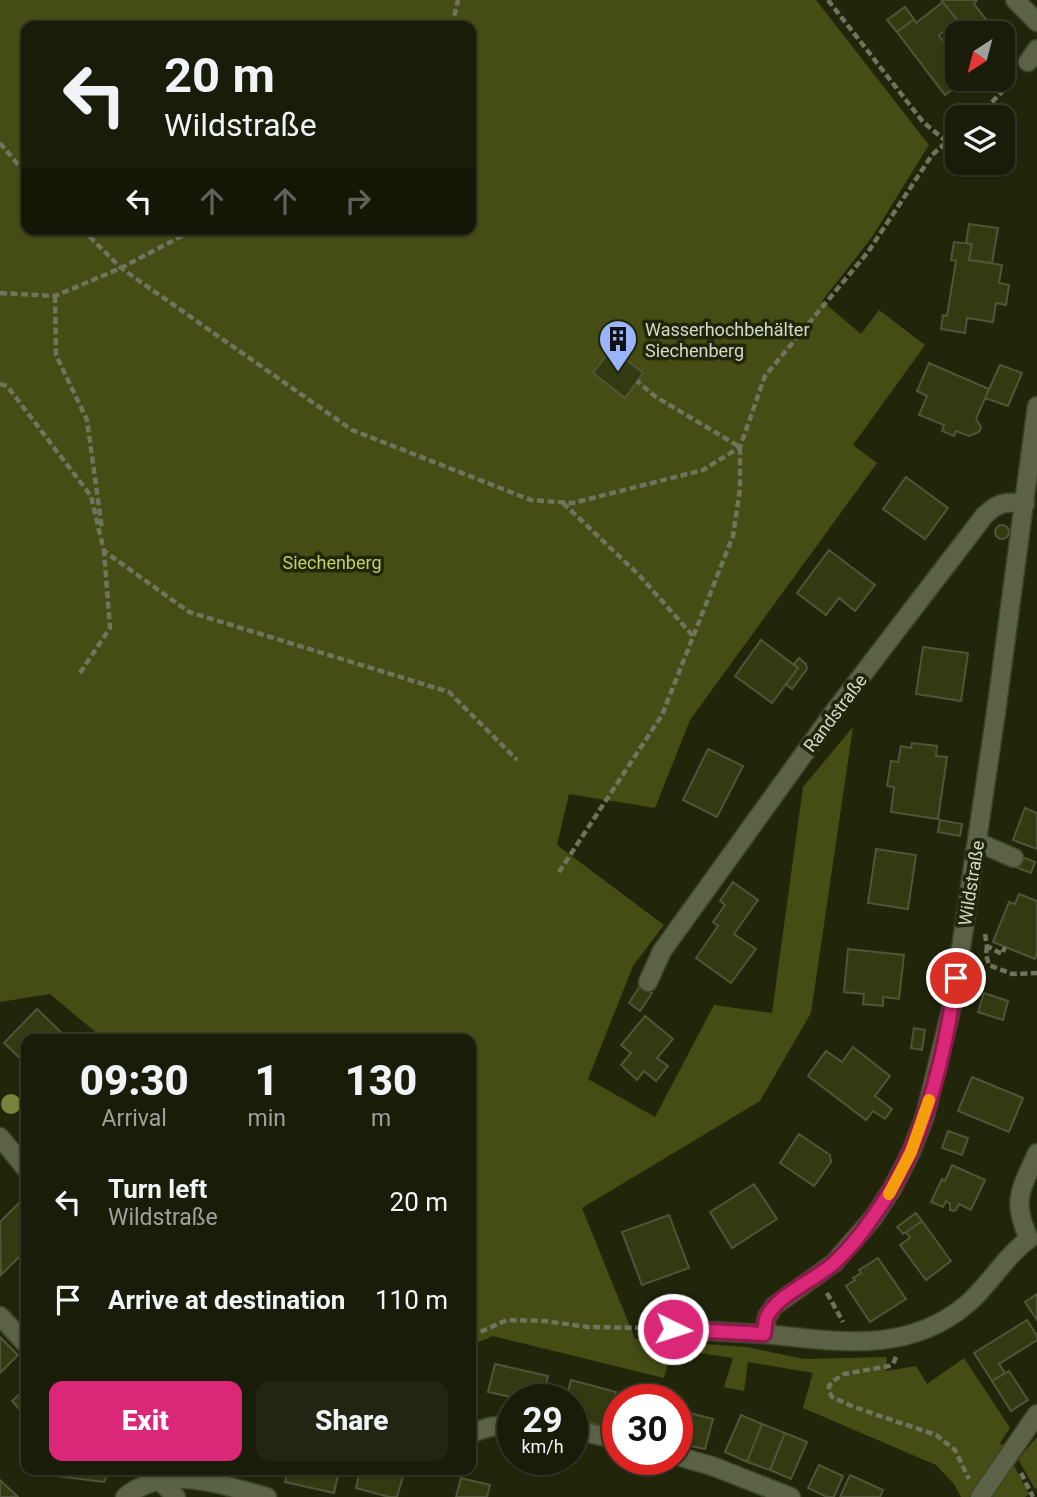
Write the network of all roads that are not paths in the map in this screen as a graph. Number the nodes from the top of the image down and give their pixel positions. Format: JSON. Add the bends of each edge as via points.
{"nodes":[{"id":1,"x":1015,"y":0,"type":"edge"},
{"id":2,"x":1037,"y":22,"type":"edge"},
{"id":3,"x":1037,"y":406,"type":"edge"},
{"id":4,"x":1035,"y":437,"type":"edge"},
{"id":5,"x":1025,"y":504,"type":"junction"},
{"id":6,"x":977,"y":842,"type":"junction"},
{"id":7,"x":1014,"y":858,"type":"dead end"},
{"id":8,"x":648,"y":982,"type":"dead end"},
{"id":9,"x":0,"y":1137,"type":"edge"},
{"id":10,"x":1037,"y":1153,"type":"edge"},
{"id":11,"x":21,"y":1163,"type":"edge"},
{"id":12,"x":1033,"y":1237,"type":"edge"},
{"id":13,"x":0,"y":1316,"type":"edge"},
{"id":14,"x":673,"y":1329,"type":"road end"},
{"id":15,"x":764,"y":1334,"type":"junction"},
{"id":16,"x":21,"y":1339,"type":"edge"},
{"id":17,"x":1037,"y":1414,"type":"edge"},
{"id":18,"x":497,"y":1426,"type":"edge"},
{"id":19,"x":476,"y":1431,"type":"edge"},
{"id":20,"x":693,"y":1461,"type":"edge"},
{"id":21,"x":153,"y":1475,"type":"edge"},
{"id":22,"x":157,"y":1475,"type":"edge"},
{"id":23,"x":167,"y":1475,"type":"edge"},
{"id":24,"x":982,"y":1495,"type":"edge"},
{"id":25,"x":125,"y":1497,"type":"edge"},
{"id":26,"x":176,"y":1497,"type":"edge"},
{"id":27,"x":267,"y":1497,"type":"edge"},
{"id":28,"x":791,"y":1497,"type":"edge"}],
"edges":[{"from":1,"to":2,"type":"street"},
{"from":3,"to":4,"type":"street","name":"Wildstraße"},
{"from":4,"to":5,"type":"street","name":"Wildstraße"},
{"from":5,"to":6,"type":"street","name":"Wildstraße"},
{"from":5,"to":8,"type":"street","name":"Randstraße","via":[[1007,501],[984,516],[834,712],[663,951]]},
{"from":6,"to":7,"type":"street"},
{"from":6,"to":15,"type":"street","name":"Wildstraße","via":[[953,1002],[925,1115],[911,1152],[873,1217],[834,1263],[774,1306]]},
{"from":9,"to":11,"type":"street"},
{"from":10,"to":12,"type":"street","via":[[1018,1202],[1021,1222]]},
{"from":12,"to":15,"type":"street","via":[[1018,1247],[968,1304],[925,1331],[899,1339],[853,1341]]},
{"from":13,"to":16,"type":"street"},
{"from":14,"to":15,"type":"street"},
{"from":17,"to":24,"type":"street"},
{"from":18,"to":19,"type":"street"},
{"from":20,"to":28,"type":"street"},
{"from":21,"to":25,"type":"street"},
{"from":22,"to":26,"type":"street"},
{"from":23,"to":27,"type":"street"}]}
